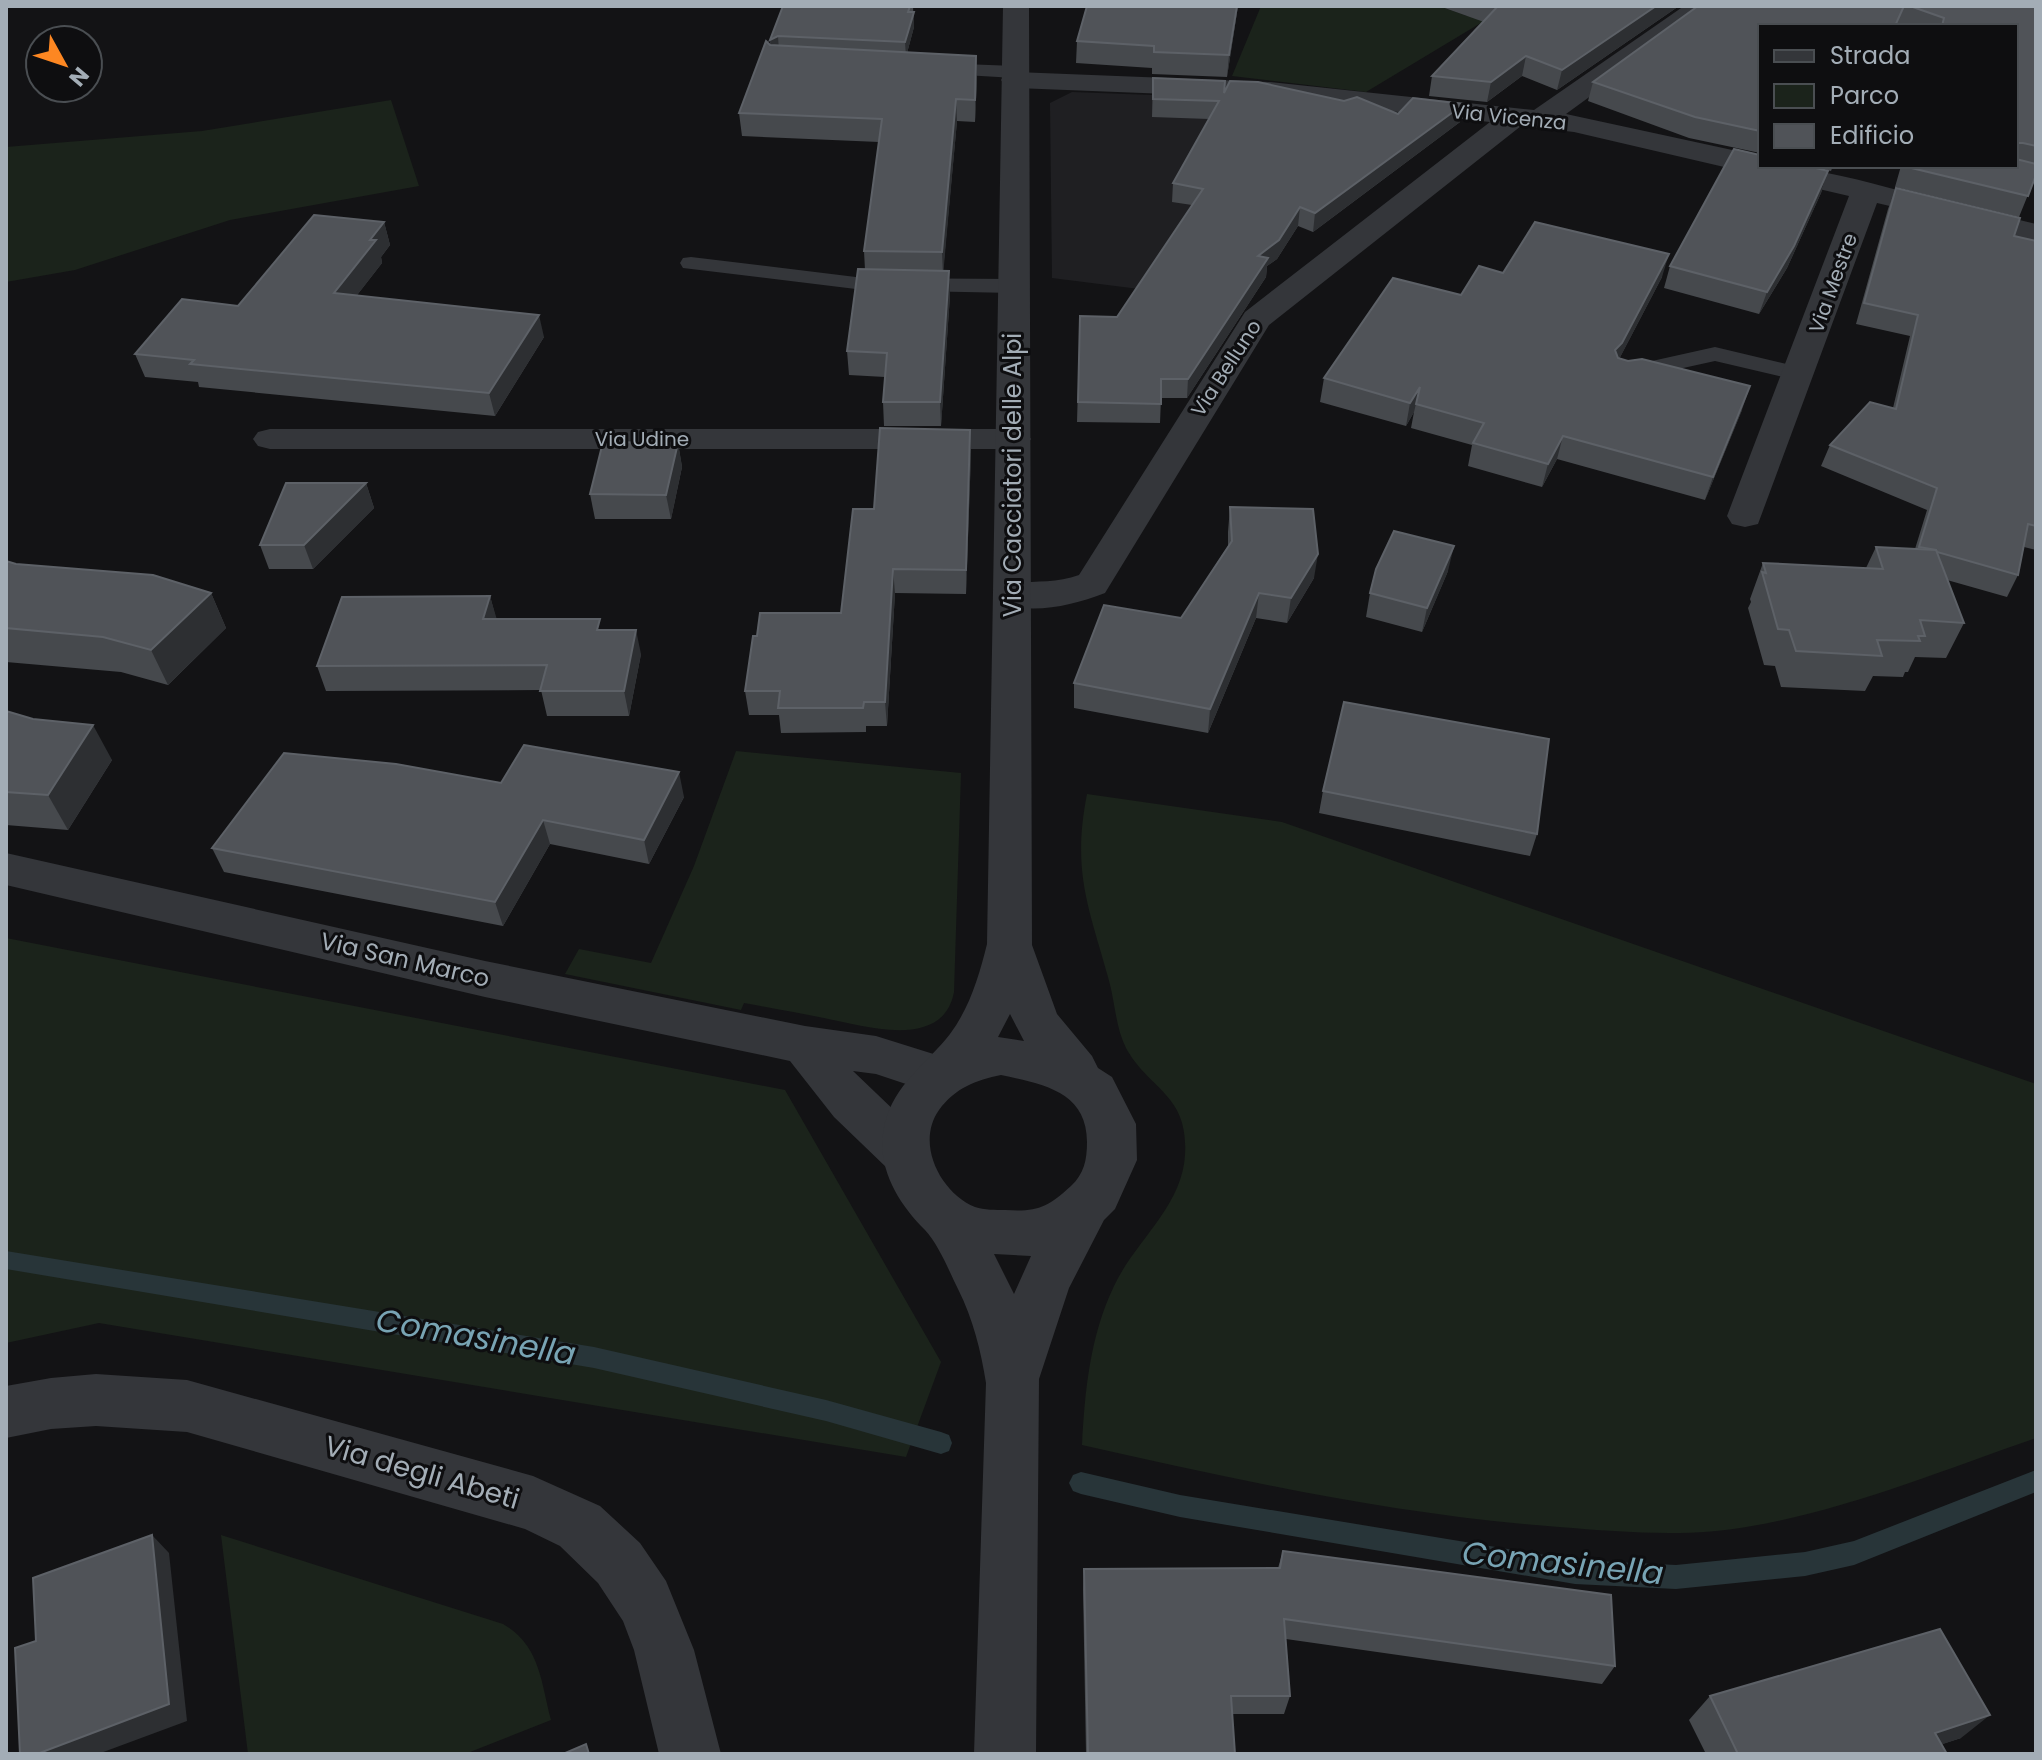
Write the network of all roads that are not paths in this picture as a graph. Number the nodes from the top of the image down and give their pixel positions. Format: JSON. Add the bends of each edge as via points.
{"nodes":[{"id":1,"x":1016,"y":6,"type":"edge"},
{"id":2,"x":1701,"y":6,"type":"edge"},
{"id":3,"x":917,"y":68,"type":"edge"},
{"id":4,"x":1015,"y":76,"type":"junction"},
{"id":5,"x":1526,"y":119,"type":"junction"},
{"id":6,"x":1758,"y":165,"type":"edge"},
{"id":7,"x":1769,"y":168,"type":"edge"},
{"id":8,"x":1866,"y":191,"type":"junction"},
{"id":9,"x":2036,"y":233,"type":"edge"},
{"id":10,"x":691,"y":263,"type":"dead end"},
{"id":11,"x":1014,"y":286,"type":"junction"},
{"id":12,"x":1800,"y":374,"type":"junction"},
{"id":13,"x":1622,"y":375,"type":"edge"},
{"id":14,"x":270,"y":439,"type":"dead end"},
{"id":15,"x":1014,"y":439,"type":"junction"},
{"id":16,"x":1745,"y":516,"type":"dead end"},
{"id":17,"x":1013,"y":595,"type":"junction"},
{"id":18,"x":6,"y":869,"type":"edge"},
{"id":19,"x":1010,"y":944,"type":"junction"},
{"id":20,"x":805,"y":1045,"type":"junction"},
{"id":21,"x":942,"y":1076,"type":"junction"},
{"id":22,"x":1088,"y":1083,"type":"junction"},
{"id":23,"x":905,"y":1153,"type":"junction"},
{"id":24,"x":1084,"y":1208,"type":"junction"},
{"id":25,"x":944,"y":1215,"type":"junction"},
{"id":26,"x":1013,"y":1383,"type":"junction"},
{"id":27,"x":6,"y":1412,"type":"edge"},
{"id":28,"x":690,"y":1754,"type":"edge"},
{"id":29,"x":1005,"y":1754,"type":"edge"}],
"edges":[{"from":1,"to":4,"type":"street","name":"Via Cacciatori delle Alpi"},
{"from":2,"to":5,"type":"street","name":"Via Belluno"},
{"from":3,"to":4,"type":"lane"},
{"from":4,"to":5,"type":"street","name":"Via Vicenza","via":[[1290,92]]},
{"from":4,"to":11,"type":"street","name":"Via Cacciatori delle Alpi"},
{"from":5,"to":6,"type":"street","name":"Via Vicenza","via":[[1611,129]]},
{"from":5,"to":17,"type":"street","name":"Via Belluno","via":[[1256,319],[1092,584],[1064,595]]},
{"from":7,"to":8,"type":"street","name":"Via Vicenza"},
{"from":8,"to":9,"type":"street","name":"Via Vicenza"},
{"from":8,"to":12,"type":"street","name":"Via Mestre"},
{"from":10,"to":11,"type":"lane","via":[[864,284]]},
{"from":11,"to":15,"type":"street","name":"Via Cacciatori delle Alpi"},
{"from":12,"to":13,"type":"lane","via":[[1715,354]]},
{"from":12,"to":16,"type":"street","name":"Via Mestre"},
{"from":14,"to":15,"type":"street","name":"Via Udine"},
{"from":15,"to":17,"type":"street","name":"Via Cacciatori delle Alpi"},
{"from":17,"to":19,"type":"street","name":"Via Cacciatori delle Alpi"},
{"from":18,"to":20,"type":"street","name":"Via San Marco","via":[[485,979]]},
{"from":19,"to":21,"type":"street","name":"Via Cacciatori delle Alpi","via":[[993,1005],[977,1035]]},
{"from":19,"to":22,"type":"street","name":"Via Cacciatori delle Alpi","via":[[1037,1027]]},
{"from":20,"to":21,"type":"street","name":"Via San Marco","via":[[876,1055]]},
{"from":20,"to":23,"type":"street","via":[[862,1116]]},
{"from":21,"to":22,"type":"street","name":"Via Cacciatori delle Alpi","via":[[970,1062],[1032,1057]]},
{"from":21,"to":23,"type":"street","name":"Via Cacciatori delle Alpi","via":[[921,1098],[907,1124]]},
{"from":22,"to":24,"type":"street","name":"Via Cacciatori delle Alpi","via":[[1105,1105],[1115,1131],[1115,1159],[1104,1186]]},
{"from":23,"to":25,"type":"street","name":"Via Cacciatori delle Alpi","via":[[924,1198]]},
{"from":24,"to":25,"type":"street","name":"Via Cacciatori delle Alpi","via":[[1064,1222],[1015,1234],[965,1227]]},
{"from":24,"to":26,"type":"street","name":"Via Cacciatori delle Alpi","via":[[1026,1324]]},
{"from":25,"to":26,"type":"street","name":"Via Cacciatori delle Alpi","via":[[999,1316]]},
{"from":26,"to":29,"type":"street","name":"Via Cacciatori delle Alpi"},
{"from":27,"to":28,"type":"street","name":"Via degli Abeti","via":[[74,1400],[133,1398],[187,1406],[533,1504],[580,1526],[619,1563],[645,1602],[664,1650]]}]}
